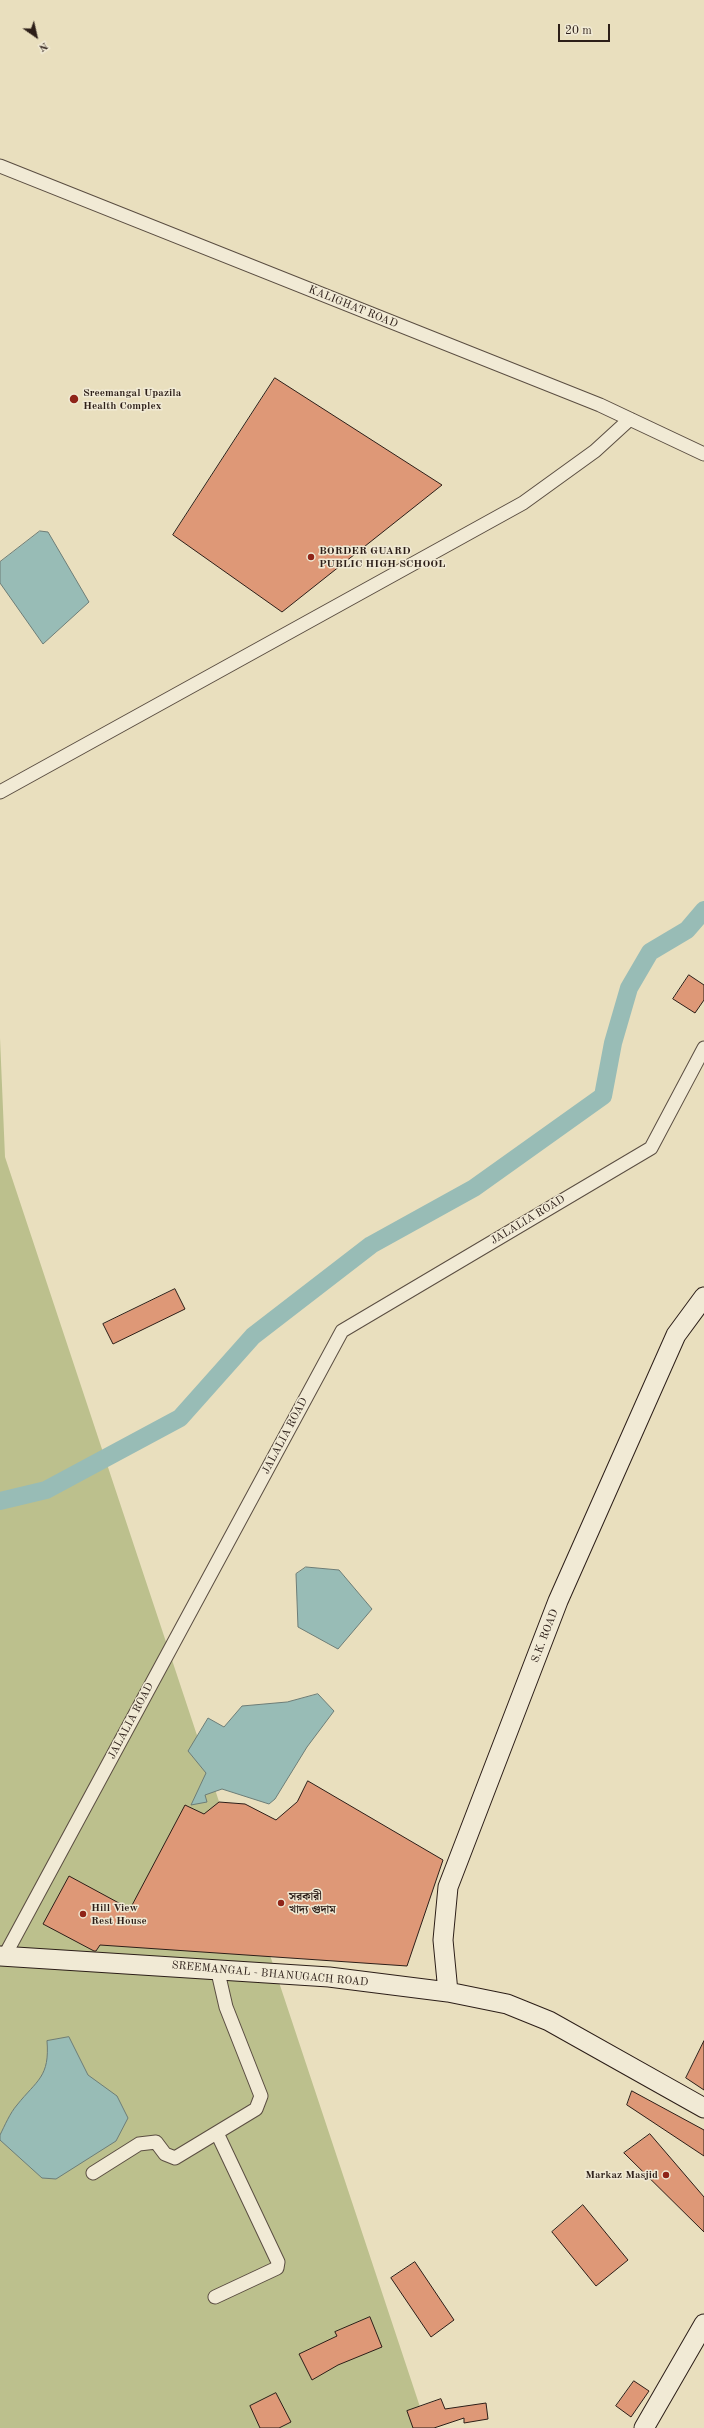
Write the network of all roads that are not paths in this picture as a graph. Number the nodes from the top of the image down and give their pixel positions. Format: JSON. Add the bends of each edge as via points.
{"nodes":[{"id":1,"x":0,"y":166,"type":"edge"},
{"id":2,"x":630,"y":419,"type":"junction"},
{"id":3,"x":704,"y":454,"type":"edge"},
{"id":4,"x":0,"y":792,"type":"edge"},
{"id":5,"x":704,"y":1048,"type":"edge"},
{"id":6,"x":704,"y":1297,"type":"edge"},
{"id":7,"x":2,"y":1956,"type":"edge"},
{"id":8,"x":217,"y":1968,"type":"junction"},
{"id":9,"x":448,"y":1992,"type":"junction"},
{"id":10,"x":704,"y":2108,"type":"edge"},
{"id":11,"x":217,"y":2133,"type":"junction"},
{"id":12,"x":93,"y":2173,"type":"dead end"},
{"id":13,"x":215,"y":2297,"type":"dead end"},
{"id":14,"x":704,"y":2324,"type":"edge"},
{"id":15,"x":644,"y":2428,"type":"edge"}],
"edges":[{"from":1,"to":2,"type":"street","name":"KALIGHAT ROAD"},
{"from":2,"to":3,"type":"street","name":"KALIGHAT ROAD"},
{"from":2,"to":4,"type":"street","via":[[596,451],[523,503]]},
{"from":5,"to":7,"type":"street","name":"JALALIA ROAD","via":[[651,1148],[342,1331]]},
{"from":6,"to":9,"type":"main road","name":"S.K. ROAD","via":[[676,1335],[558,1601],[448,1887],[443,1940]]},
{"from":7,"to":8,"type":"main road","name":"SREEMANGAL - BHANUGACH ROAD"},
{"from":8,"to":9,"type":"main road","name":"SREEMANGAL - BHANUGACH ROAD","via":[[329,1977]]},
{"from":8,"to":11,"type":"street","via":[[226,2007],[261,2096],[256,2109]]},
{"from":9,"to":10,"type":"main road","name":"SREEMANGAL - BHANUGACH ROAD","via":[[507,2004],[549,2021]]},
{"from":11,"to":12,"type":"street","via":[[175,2158],[165,2154],[156,2142],[139,2144]]},
{"from":11,"to":13,"type":"street","via":[[278,2262],[277,2268]]},
{"from":14,"to":15,"type":"main road"}]}
